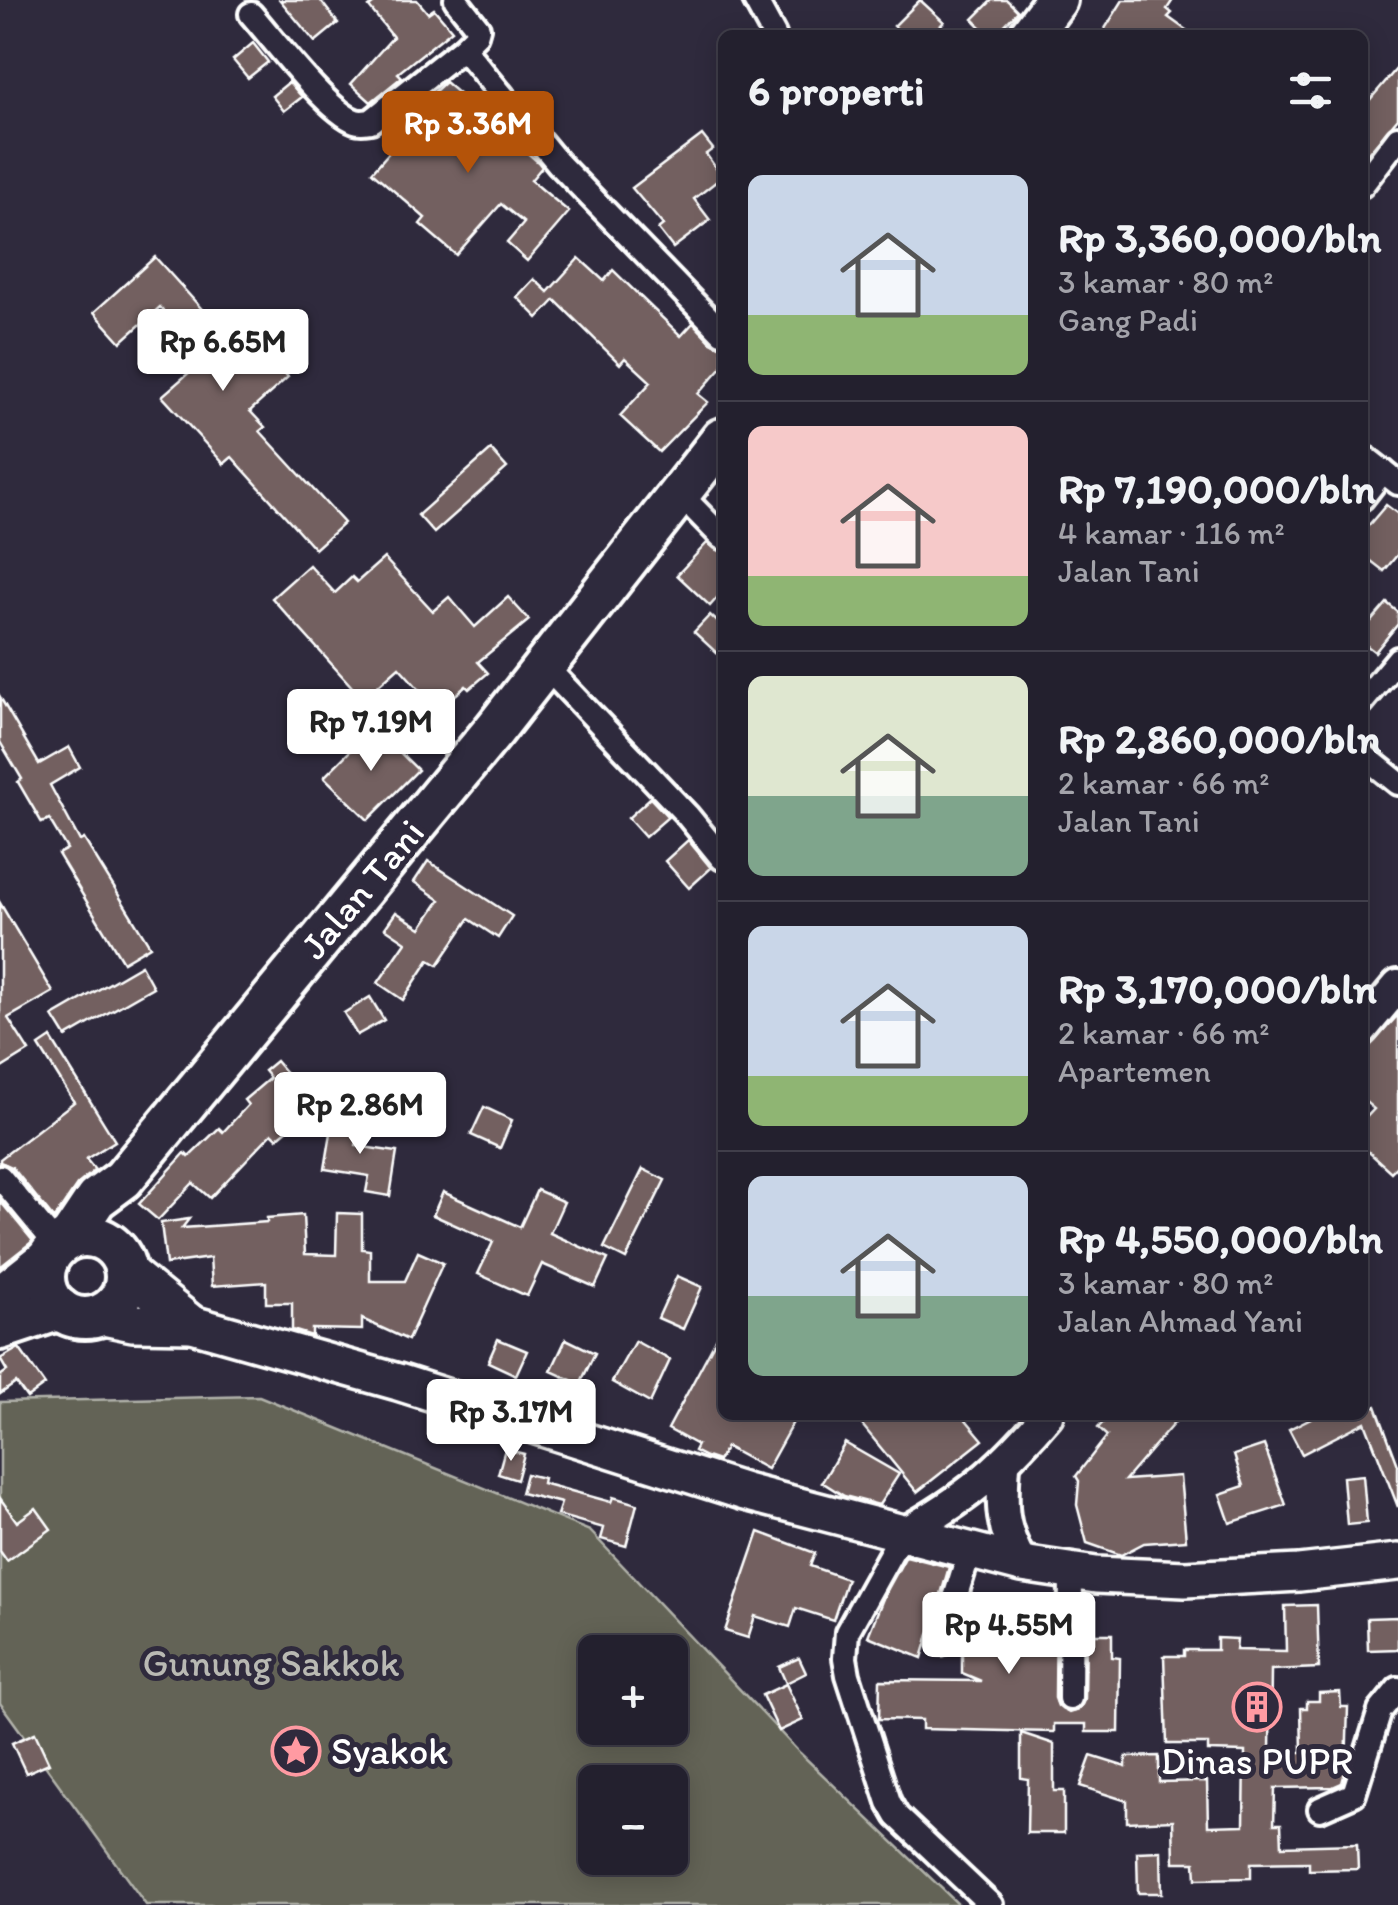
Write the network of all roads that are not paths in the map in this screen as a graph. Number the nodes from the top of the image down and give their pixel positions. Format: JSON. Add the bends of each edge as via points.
{"nodes":[{"id":1,"x":456,"y":0,"type":"edge"},
{"id":2,"x":755,"y":0,"type":"edge"},
{"id":3,"x":1056,"y":0,"type":"edge"},
{"id":4,"x":252,"y":14,"type":"dead end"},
{"id":5,"x":771,"y":30,"type":"edge"},
{"id":6,"x":1034,"y":30,"type":"edge"},
{"id":7,"x":463,"y":48,"type":"junction"},
{"id":8,"x":1398,"y":138,"type":"edge"},
{"id":9,"x":1368,"y":176,"type":"edge"},
{"id":10,"x":718,"y":328,"type":"edge"},
{"id":11,"x":718,"y":444,"type":"edge"},
{"id":12,"x":1368,"y":460,"type":"edge"},
{"id":13,"x":1391,"y":477,"type":"edge"},
{"id":14,"x":680,"y":494,"type":"junction"},
{"id":15,"x":1368,"y":494,"type":"edge"},
{"id":16,"x":718,"y":533,"type":"edge"},
{"id":17,"x":1398,"y":658,"type":"edge"},
{"id":18,"x":546,"y":666,"type":"junction"},
{"id":19,"x":1368,"y":695,"type":"edge"},
{"id":20,"x":1368,"y":759,"type":"edge"},
{"id":21,"x":1398,"y":783,"type":"edge"},
{"id":22,"x":718,"y":853,"type":"edge"},
{"id":23,"x":1397,"y":990,"type":"edge"},
{"id":24,"x":1368,"y":1023,"type":"edge"},
{"id":25,"x":0,"y":1177,"type":"edge"},
{"id":26,"x":82,"y":1251,"type":"junction"},
{"id":27,"x":0,"y":1298,"type":"edge"},
{"id":28,"x":80,"y":1313,"type":"junction"},
{"id":29,"x":192,"y":1324,"type":"junction"},
{"id":30,"x":0,"y":1328,"type":"edge"},
{"id":31,"x":1043,"y":1420,"type":"edge"},
{"id":32,"x":1004,"y":1466,"type":"junction"},
{"id":33,"x":901,"y":1535,"type":"junction"},
{"id":34,"x":969,"y":1552,"type":"junction"},
{"id":35,"x":1398,"y":1562,"type":"edge"},
{"id":36,"x":1022,"y":1564,"type":"junction"},
{"id":37,"x":1071,"y":1571,"type":"junction"},
{"id":38,"x":941,"y":1644,"type":"dead end"},
{"id":39,"x":1398,"y":1690,"type":"edge"},
{"id":40,"x":1070,"y":1698,"type":"dead end"},
{"id":41,"x":1320,"y":1809,"type":"dead end"},
{"id":42,"x":992,"y":1905,"type":"edge"}],
"edges":[{"from":1,"to":7,"type":"street","via":[[478,28]]},
{"from":2,"to":5,"type":"street"},
{"from":3,"to":6,"type":"highway"},
{"from":4,"to":7,"type":"street","via":[[314,86],[358,123],[371,121]]},
{"from":7,"to":10,"type":"street","via":[[558,163]]},
{"from":8,"to":9,"type":"street"},
{"from":11,"to":14,"type":"highway","name":"Jalan Tani"},
{"from":12,"to":13,"type":"street"},
{"from":13,"to":15,"type":"street"},
{"from":14,"to":16,"type":"street"},
{"from":14,"to":18,"type":"highway","name":"Jalan Tani"},
{"from":17,"to":19,"type":"street"},
{"from":18,"to":22,"type":"street"},
{"from":18,"to":26,"type":"highway","name":"Jalan Tani","via":[[123,1179],[96,1199]]},
{"from":20,"to":21,"type":"street"},
{"from":23,"to":24,"type":"street"},
{"from":25,"to":26,"type":"street"},
{"from":26,"to":27,"type":"highway"},
{"from":26,"to":28,"type":"highway","via":[[44,1269],[46,1292]]},
{"from":26,"to":28,"type":"highway","via":[[124,1293],[109,1311]]},
{"from":26,"to":29,"type":"main road"},
{"from":28,"to":29,"type":"main road"},
{"from":28,"to":30,"type":"highway"},
{"from":29,"to":33,"type":"main road"},
{"from":31,"to":32,"type":"street"},
{"from":32,"to":33,"type":"street"},
{"from":32,"to":36,"type":"street","via":[[1004,1526]]},
{"from":33,"to":34,"type":"main road"},
{"from":33,"to":42,"type":"street","via":[[847,1632],[848,1675],[889,1802]]},
{"from":34,"to":36,"type":"main road"},
{"from":34,"to":38,"type":"street"},
{"from":35,"to":37,"type":"main road","via":[[1185,1578]]},
{"from":36,"to":37,"type":"main road"},
{"from":37,"to":40,"type":"street"},
{"from":39,"to":41,"type":"street","via":[[1380,1711],[1354,1794]]}]}
